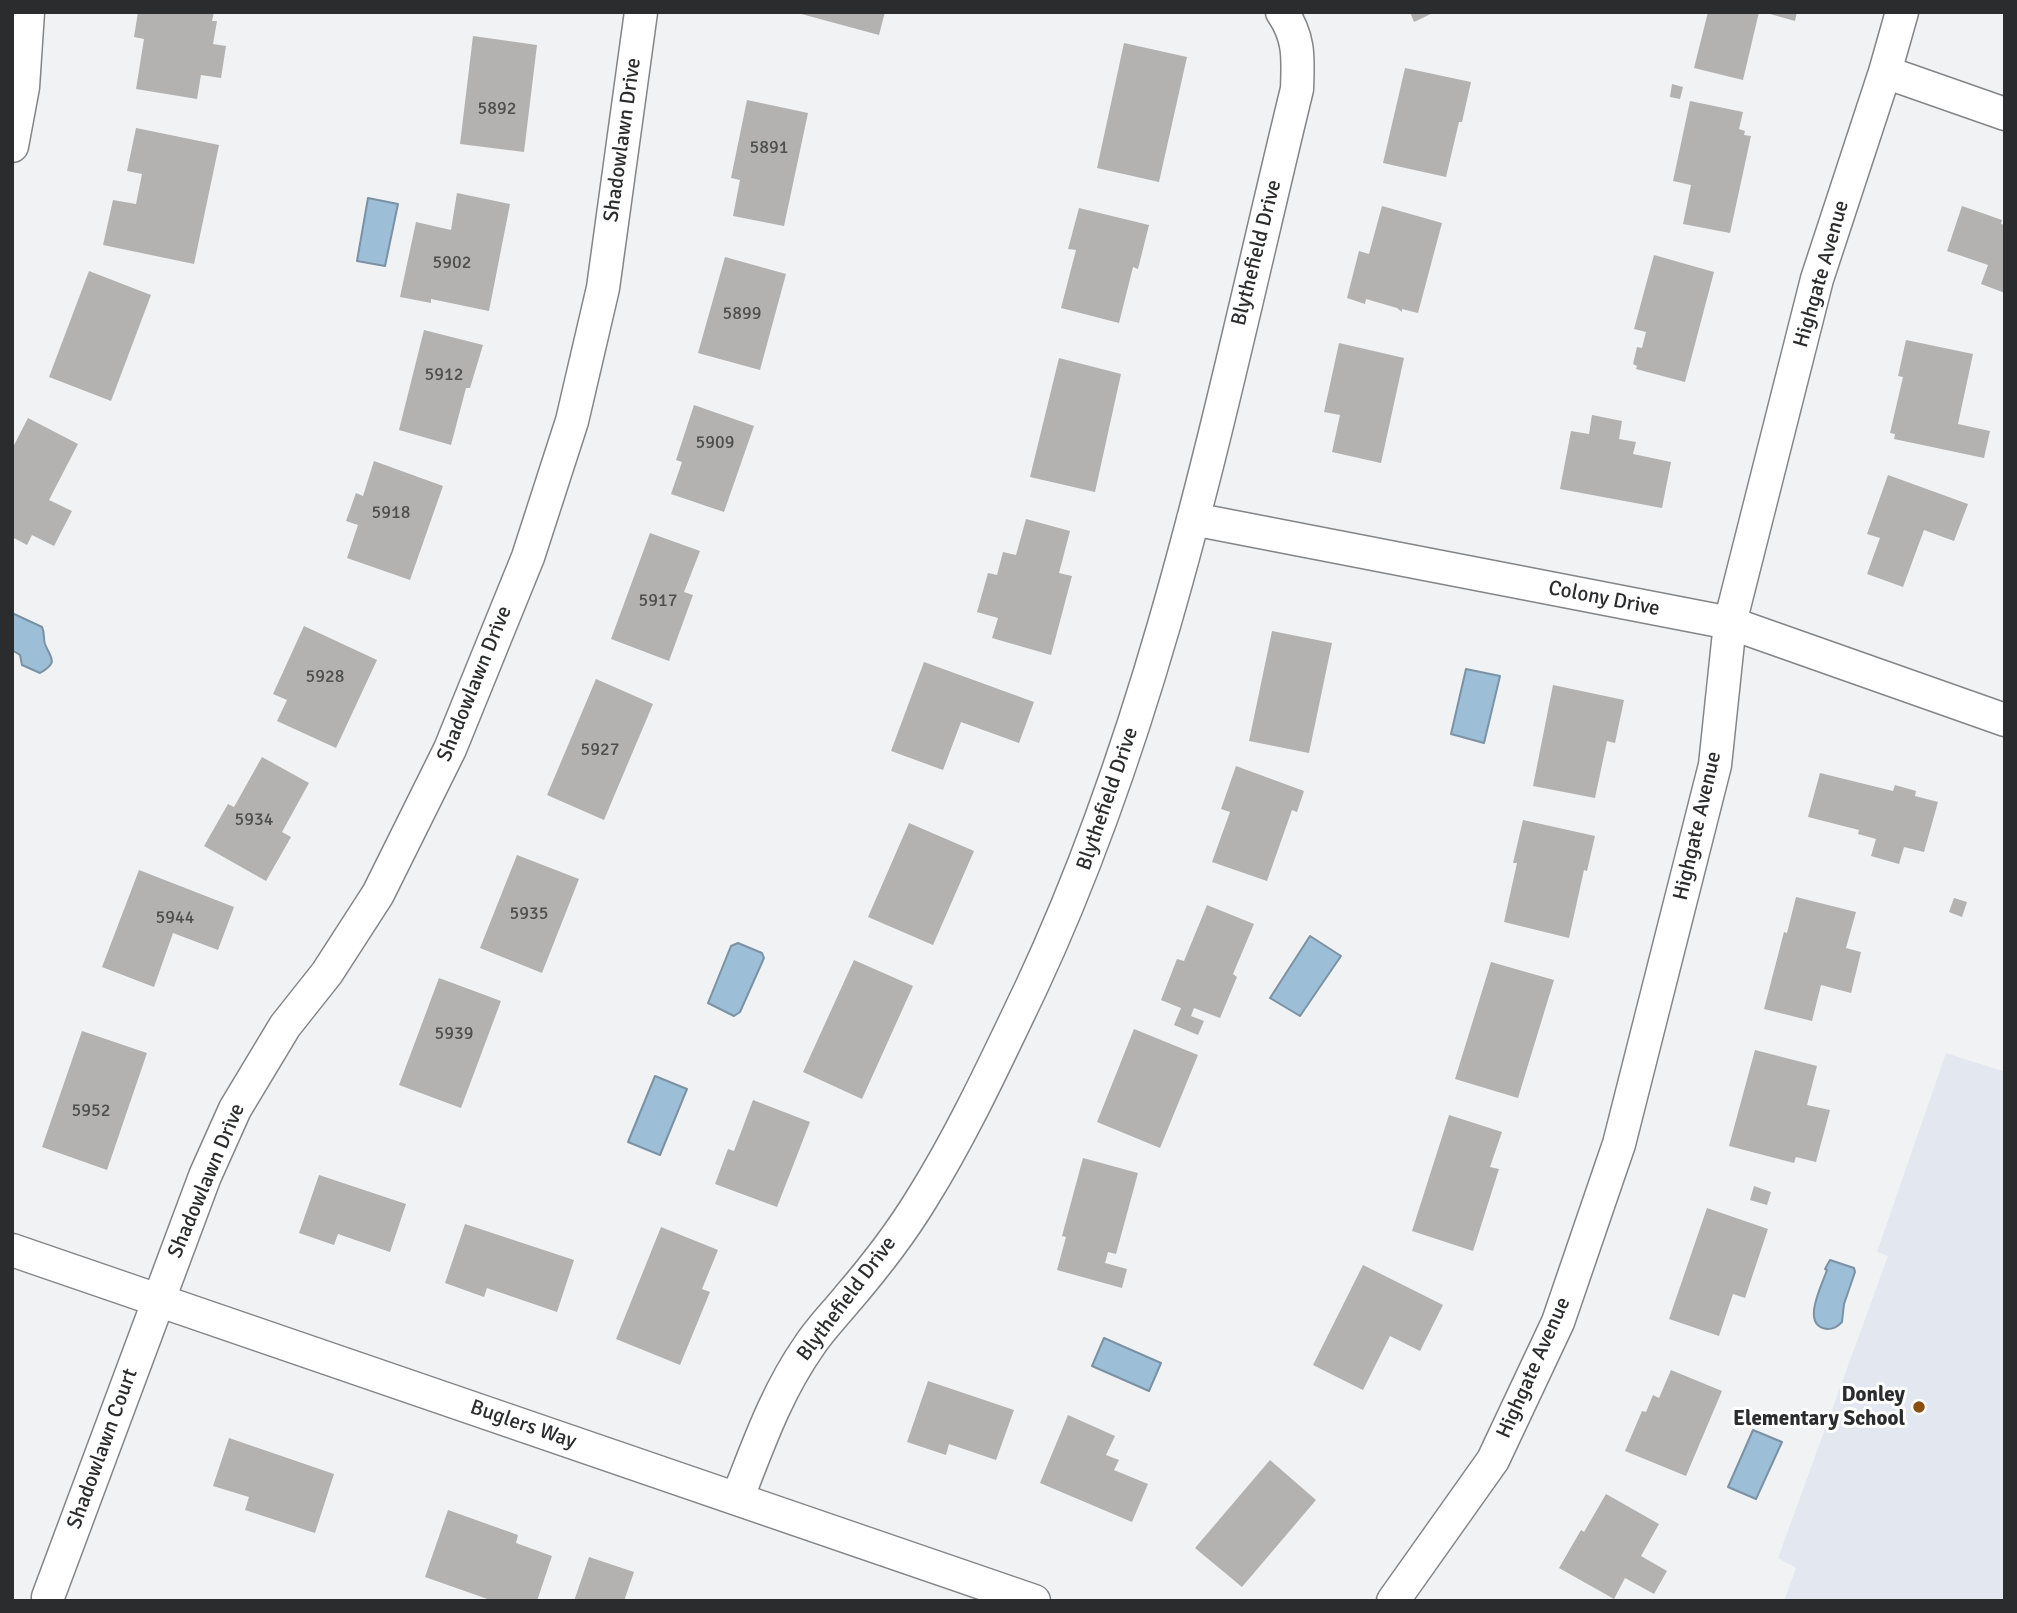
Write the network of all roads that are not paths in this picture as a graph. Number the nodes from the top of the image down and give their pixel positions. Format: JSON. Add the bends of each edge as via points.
{"nodes":[{"id":1,"x":28,"y":12,"type":"edge"},
{"id":2,"x":641,"y":12,"type":"edge"},
{"id":3,"x":1902,"y":12,"type":"edge"},
{"id":4,"x":1288,"y":20,"type":"edge"},
{"id":5,"x":1885,"y":72,"type":"junction"},
{"id":6,"x":2005,"y":114,"type":"edge"},
{"id":7,"x":12,"y":146,"type":"edge"},
{"id":8,"x":1193,"y":519,"type":"junction"},
{"id":9,"x":1730,"y":623,"type":"junction"},
{"id":10,"x":2005,"y":720,"type":"edge"},
{"id":11,"x":12,"y":1250,"type":"edge"},
{"id":12,"x":159,"y":1300,"type":"junction"},
{"id":13,"x":737,"y":1499,"type":"junction"},
{"id":14,"x":48,"y":1597,"type":"dead end"},
{"id":15,"x":1034,"y":1601,"type":"edge"},
{"id":16,"x":1393,"y":1601,"type":"edge"}],
"edges":[{"from":1,"to":7,"type":"street","via":[[23,87]]},
{"from":2,"to":12,"type":"street","name":"Shadowlawn Drive","via":[[603,288],[572,421],[528,557],[450,749],[378,894],[327,974],[285,1026],[235,1110]]},
{"from":3,"to":5,"type":"street","name":"Highgate Avenue"},
{"from":4,"to":8,"type":"street","name":"Blythefield Drive","via":[[1298,53],[1297,89]]},
{"from":5,"to":6,"type":"street"},
{"from":5,"to":9,"type":"street","name":"Highgate Avenue","via":[[1817,279]]},
{"from":8,"to":9,"type":"street","name":"Colony Drive"},
{"from":8,"to":13,"type":"street","name":"Blythefield Drive","via":[[1146,690],[1082,876],[1031,988],[921,1201],[809,1345],[773,1407]]},
{"from":9,"to":10,"type":"street","name":"Colony Drive"},
{"from":9,"to":16,"type":"street","name":"Highgate Avenue","via":[[1716,765],[1619,1144],[1558,1322],[1493,1460]]},
{"from":11,"to":12,"type":"street","name":"Buglers Way"},
{"from":12,"to":13,"type":"street","name":"Buglers Way"},
{"from":12,"to":14,"type":"street","name":"Shadowlawn Court"},
{"from":13,"to":15,"type":"street","name":"Buglers Way"}]}
